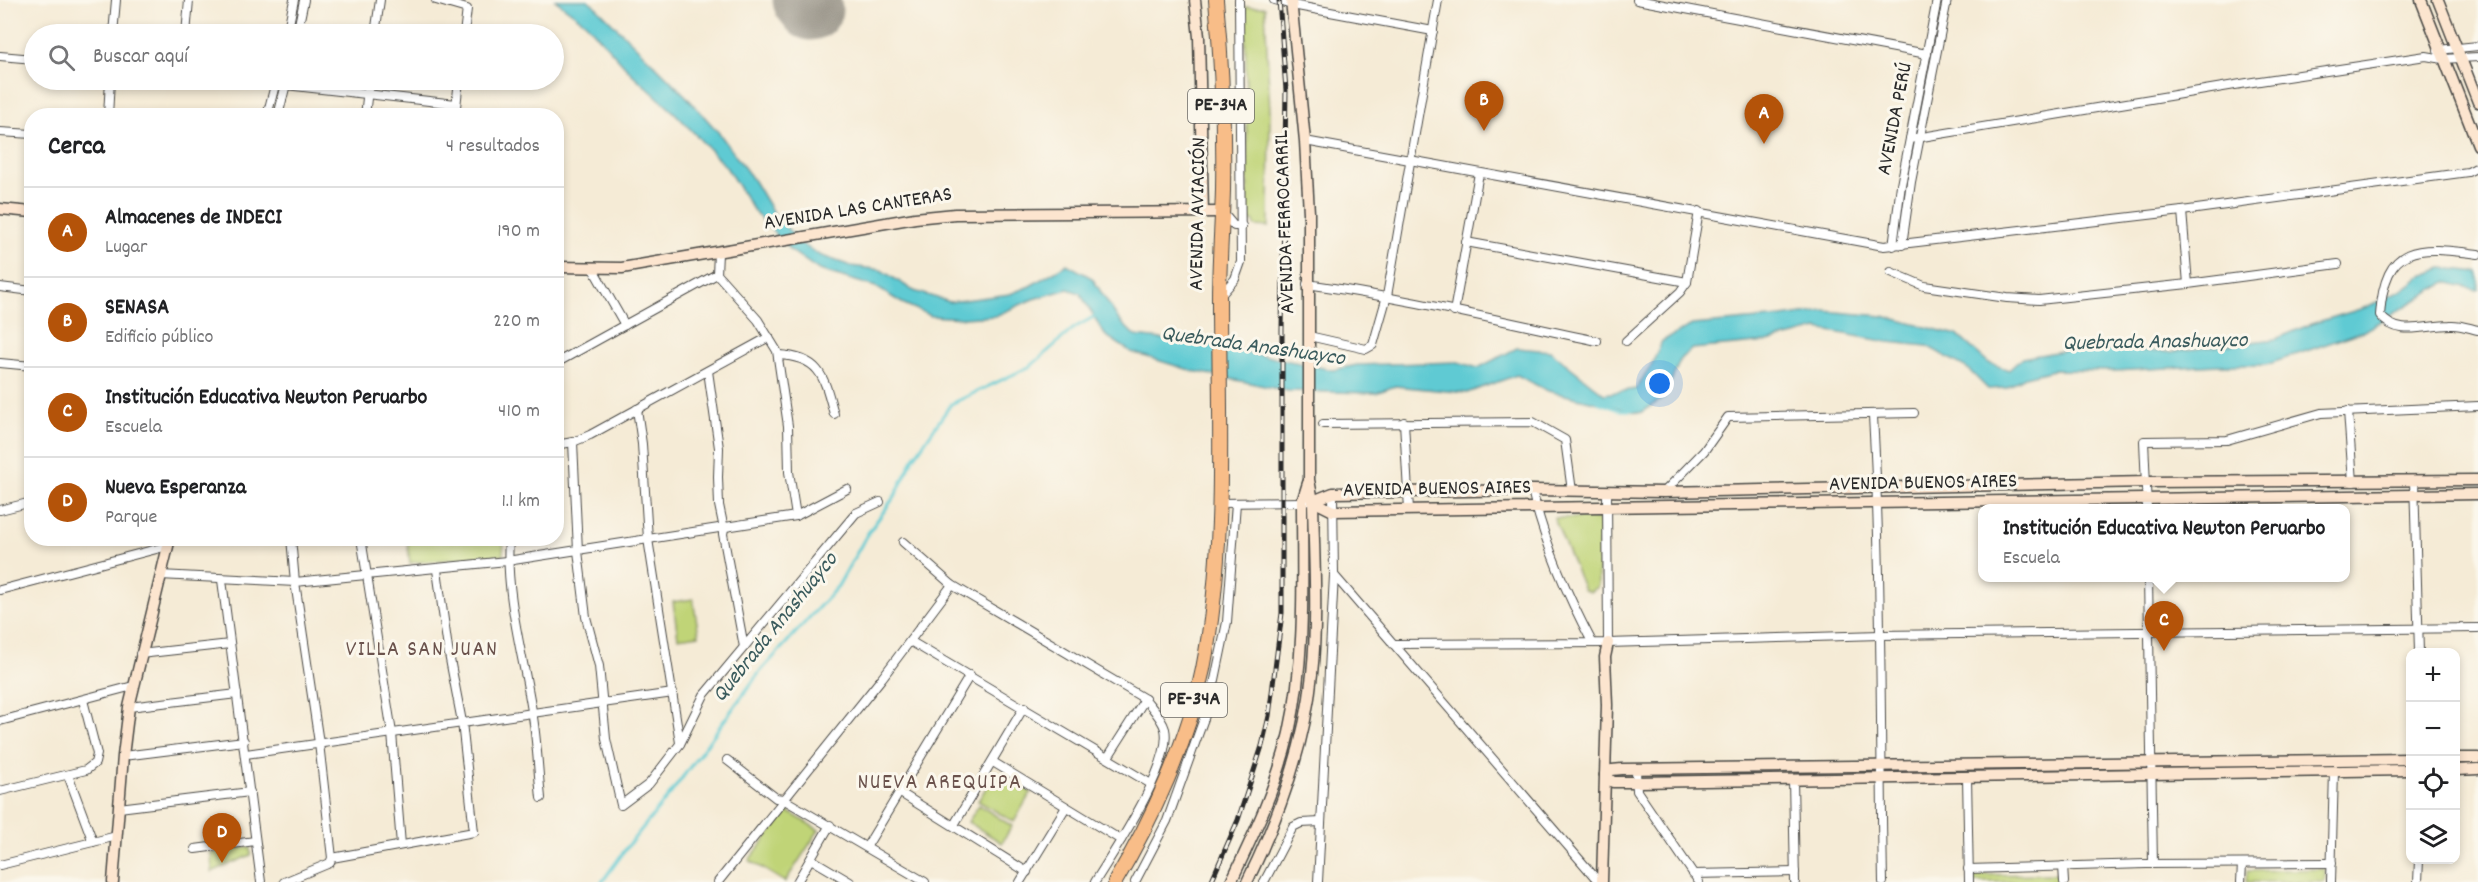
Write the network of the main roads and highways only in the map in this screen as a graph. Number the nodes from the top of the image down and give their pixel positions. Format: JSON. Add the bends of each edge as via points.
{"nodes":[{"id":1,"x":1216,"y":0,"type":"edge"},
{"id":2,"x":1115,"y":882,"type":"edge"}],
"edges":[{"from":1,"to":2,"type":"highway","name":"AVENIDA AVIACIÓN","number":"PE-34A","via":[[1221,48],[1221,212],[1220,503],[1215,590],[1203,670],[1179,747],[1143,832]]}]}
